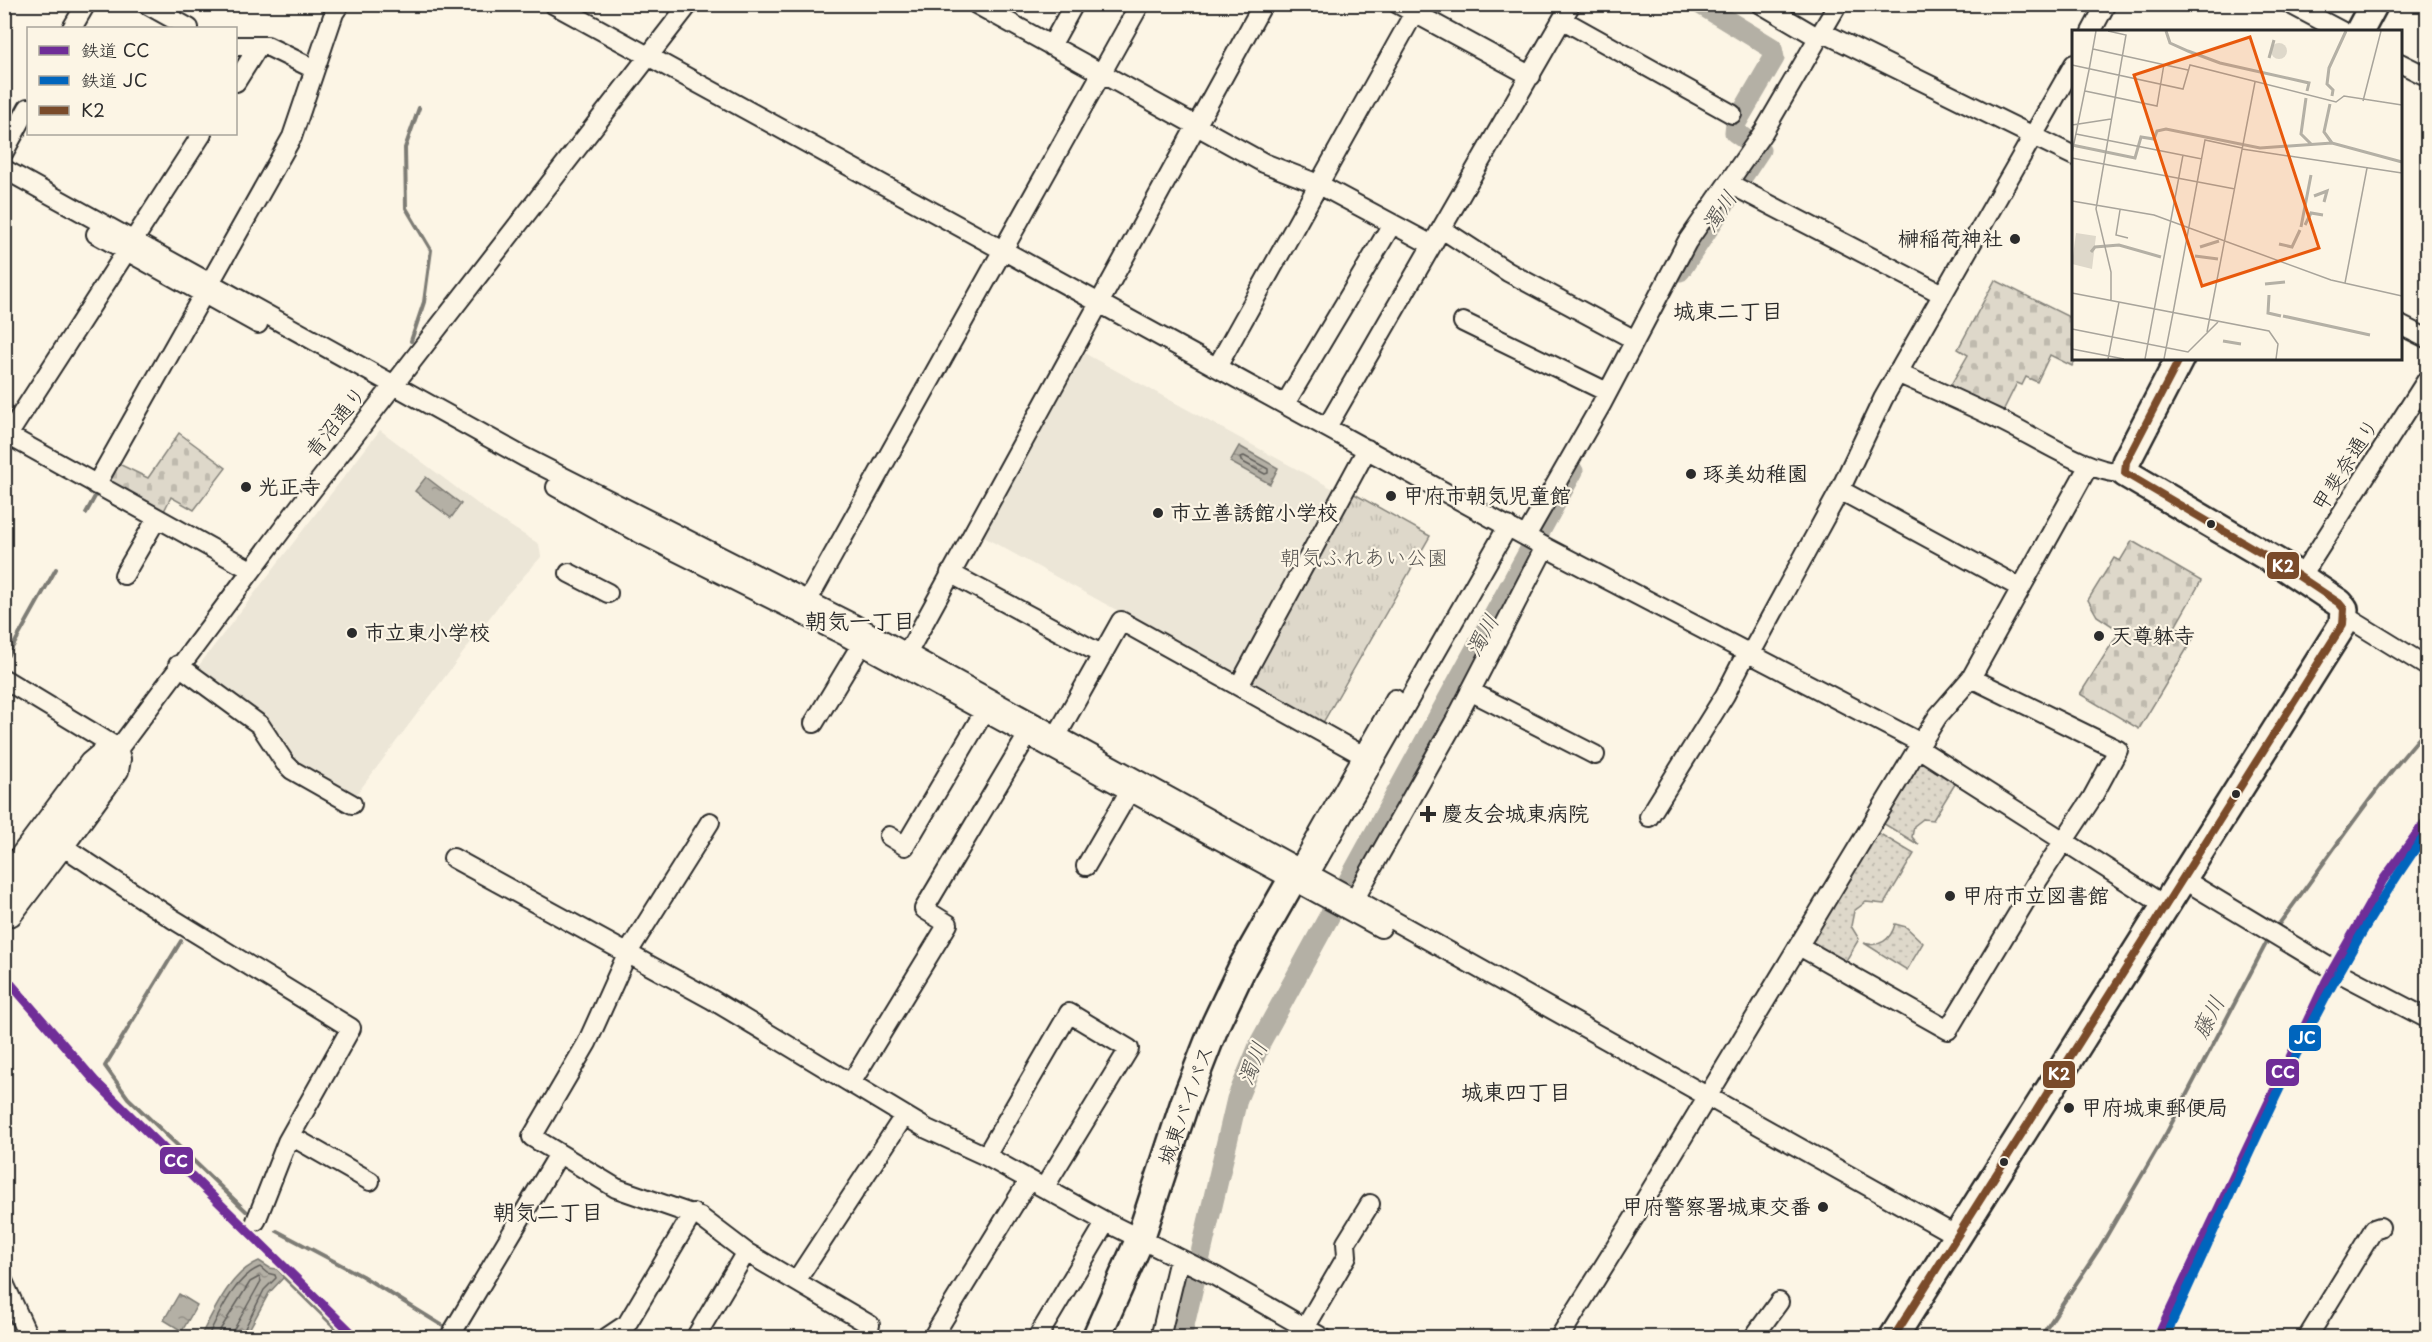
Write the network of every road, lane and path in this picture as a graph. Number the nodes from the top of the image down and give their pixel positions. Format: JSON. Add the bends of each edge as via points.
{"nodes":[{"id":1,"x":86,"y":4,"type":"edge"},
{"id":2,"x":146,"y":4,"type":"edge"},
{"id":3,"x":340,"y":4,"type":"edge"},
{"id":4,"x":553,"y":4,"type":"edge"},
{"id":5,"x":689,"y":4,"type":"edge"},
{"id":6,"x":976,"y":4,"type":"edge"},
{"id":7,"x":1074,"y":4,"type":"edge"},
{"id":8,"x":1140,"y":4,"type":"edge"},
{"id":9,"x":1263,"y":4,"type":"edge"},
{"id":10,"x":1761,"y":4,"type":"edge"},
{"id":11,"x":1838,"y":4,"type":"edge"},
{"id":12,"x":2106,"y":4,"type":"edge"},
{"id":13,"x":2290,"y":4,"type":"edge"},
{"id":14,"x":2374,"y":4,"type":"edge"},
{"id":15,"x":1410,"y":8,"type":"edge"},
{"id":16,"x":578,"y":10,"type":"edge"},
{"id":17,"x":1567,"y":12,"type":"edge"},
{"id":18,"x":73,"y":27,"type":"edge"},
{"id":19,"x":187,"y":27,"type":"edge"},
{"id":20,"x":2092,"y":30,"type":"edge"},
{"id":21,"x":2339,"y":30,"type":"edge"},
{"id":22,"x":2360,"y":30,"type":"edge"},
{"id":23,"x":1820,"y":35,"type":"junction"},
{"id":24,"x":237,"y":46,"type":"edge"},
{"id":25,"x":258,"y":46,"type":"junction"},
{"id":26,"x":1051,"y":46,"type":"junction"},
{"id":27,"x":648,"y":58,"type":"junction"},
{"id":28,"x":2402,"y":64,"type":"edge"},
{"id":29,"x":2072,"y":66,"type":"edge"},
{"id":30,"x":314,"y":69,"type":"junction"},
{"id":31,"x":1102,"y":74,"type":"junction"},
{"id":32,"x":1531,"y":76,"type":"junction"},
{"id":33,"x":2427,"y":77,"type":"edge"},
{"id":34,"x":237,"y":80,"type":"edge"},
{"id":35,"x":27,"y":110,"type":"edge"},
{"id":36,"x":1732,"y":114,"type":"dead end"},
{"id":37,"x":1196,"y":126,"type":"junction"},
{"id":38,"x":201,"y":135,"type":"edge"},
{"id":39,"x":2034,"y":136,"type":"junction"},
{"id":40,"x":4,"y":152,"type":"edge"},
{"id":41,"x":2072,"y":155,"type":"edge"},
{"id":42,"x":4,"y":169,"type":"edge"},
{"id":43,"x":4,"y":183,"type":"edge"},
{"id":44,"x":1728,"y":183,"type":"junction"},
{"id":45,"x":1318,"y":184,"type":"junction"},
{"id":46,"x":1392,"y":224,"type":"junction"},
{"id":47,"x":1442,"y":229,"type":"junction"},
{"id":48,"x":1432,"y":245,"type":"junction"},
{"id":49,"x":130,"y":247,"type":"junction"},
{"id":50,"x":1002,"y":251,"type":"junction"},
{"id":51,"x":206,"y":289,"type":"junction"},
{"id":52,"x":1942,"y":294,"type":"junction"},
{"id":53,"x":1099,"y":303,"type":"junction"},
{"id":54,"x":1463,"y":322,"type":"dead end"},
{"id":55,"x":2402,"y":326,"type":"edge"},
{"id":56,"x":2427,"y":339,"type":"edge"},
{"id":57,"x":1635,"y":340,"type":"junction"},
{"id":58,"x":2179,"y":360,"type":"edge"},
{"id":59,"x":1216,"y":367,"type":"junction"},
{"id":60,"x":1897,"y":373,"type":"junction"},
{"id":61,"x":2427,"y":378,"type":"edge"},
{"id":62,"x":389,"y":389,"type":"junction"},
{"id":63,"x":1607,"y":392,"type":"junction"},
{"id":64,"x":1285,"y":404,"type":"junction"},
{"id":65,"x":1327,"y":427,"type":"junction"},
{"id":66,"x":6,"y":434,"type":"edge"},
{"id":67,"x":1367,"y":449,"type":"junction"},
{"id":68,"x":2089,"y":465,"type":"junction"},
{"id":69,"x":2125,"y":473,"type":"junction"},
{"id":70,"x":96,"y":485,"type":"junction"},
{"id":71,"x":1840,"y":490,"type":"junction"},
{"id":72,"x":157,"y":518,"type":"junction"},
{"id":73,"x":1503,"y":523,"type":"junction"},
{"id":74,"x":1526,"y":536,"type":"junction"},
{"id":75,"x":1545,"y":546,"type":"junction"},
{"id":76,"x":251,"y":570,"type":"junction"},
{"id":77,"x":569,"y":573,"type":"dead end"},
{"id":78,"x":950,"y":573,"type":"junction"},
{"id":79,"x":124,"y":575,"type":"dead end"},
{"id":80,"x":2301,"y":577,"type":"junction"},
{"id":81,"x":2021,"y":588,"type":"junction"},
{"id":82,"x":608,"y":593,"type":"dead end"},
{"id":83,"x":804,"y":607,"type":"junction"},
{"id":84,"x":2345,"y":616,"type":"junction"},
{"id":85,"x":861,"y":645,"type":"junction"},
{"id":86,"x":1749,"y":651,"type":"junction"},
{"id":87,"x":1101,"y":654,"type":"junction"},
{"id":88,"x":904,"y":660,"type":"junction"},
{"id":89,"x":178,"y":666,"type":"junction"},
{"id":90,"x":2427,"y":667,"type":"edge"},
{"id":91,"x":1971,"y":678,"type":"junction"},
{"id":92,"x":4,"y":679,"type":"edge"},
{"id":93,"x":1239,"y":686,"type":"junction"},
{"id":94,"x":1470,"y":692,"type":"junction"},
{"id":95,"x":984,"y":712,"type":"junction"},
{"id":96,"x":814,"y":723,"type":"dead end"},
{"id":97,"x":1027,"y":736,"type":"junction"},
{"id":98,"x":1053,"y":742,"type":"junction"},
{"id":99,"x":1919,"y":746,"type":"junction"},
{"id":100,"x":118,"y":748,"type":"junction"},
{"id":101,"x":1595,"y":755,"type":"dead end"},
{"id":102,"x":1368,"y":758,"type":"junction"},
{"id":103,"x":1129,"y":792,"type":"junction"},
{"id":104,"x":352,"y":804,"type":"dead end"},
{"id":105,"x":1649,"y":817,"type":"dead end"},
{"id":106,"x":710,"y":822,"type":"dead end"},
{"id":107,"x":889,"y":836,"type":"dead end"},
{"id":108,"x":2061,"y":842,"type":"junction"},
{"id":109,"x":64,"y":847,"type":"junction"},
{"id":110,"x":453,"y":858,"type":"dead end"},
{"id":111,"x":1086,"y":866,"type":"dead end"},
{"id":112,"x":4,"y":876,"type":"edge"},
{"id":113,"x":2181,"y":878,"type":"junction"},
{"id":114,"x":1309,"y":881,"type":"junction"},
{"id":115,"x":4,"y":902,"type":"edge"},
{"id":116,"x":1352,"y":905,"type":"junction"},
{"id":117,"x":2164,"y":905,"type":"junction"},
{"id":118,"x":4,"y":917,"type":"edge"},
{"id":119,"x":1798,"y":946,"type":"junction"},
{"id":120,"x":627,"y":954,"type":"junction"},
{"id":121,"x":2427,"y":1019,"type":"edge"},
{"id":122,"x":851,"y":1083,"type":"junction"},
{"id":123,"x":1704,"y":1101,"type":"junction"},
{"id":124,"x":904,"y":1116,"type":"junction"},
{"id":125,"x":291,"y":1136,"type":"junction"},
{"id":126,"x":559,"y":1154,"type":"junction"},
{"id":127,"x":986,"y":1156,"type":"junction"},
{"id":128,"x":370,"y":1181,"type":"dead end"},
{"id":129,"x":1037,"y":1184,"type":"junction"},
{"id":130,"x":1370,"y":1204,"type":"dead end"},
{"id":131,"x":693,"y":1214,"type":"junction"},
{"id":132,"x":256,"y":1221,"type":"dead end"},
{"id":133,"x":1106,"y":1222,"type":"junction"},
{"id":134,"x":2380,"y":1227,"type":"dead end"},
{"id":135,"x":1954,"y":1240,"type":"junction"},
{"id":136,"x":1146,"y":1243,"type":"junction"},
{"id":137,"x":747,"y":1252,"type":"junction"},
{"id":138,"x":1179,"y":1259,"type":"junction"},
{"id":139,"x":796,"y":1281,"type":"junction"},
{"id":140,"x":4,"y":1283,"type":"edge"},
{"id":141,"x":1779,"y":1302,"type":"dead end"},
{"id":142,"x":870,"y":1324,"type":"dead end"},
{"id":143,"x":1305,"y":1328,"type":"junction"},
{"id":144,"x":451,"y":1334,"type":"edge"},
{"id":145,"x":29,"y":1338,"type":"edge"},
{"id":146,"x":606,"y":1338,"type":"edge"},
{"id":147,"x":695,"y":1338,"type":"edge"},
{"id":148,"x":932,"y":1338,"type":"edge"},
{"id":149,"x":1037,"y":1338,"type":"edge"},
{"id":150,"x":1096,"y":1338,"type":"edge"},
{"id":151,"x":1112,"y":1338,"type":"edge"},
{"id":152,"x":1161,"y":1338,"type":"edge"},
{"id":153,"x":1323,"y":1338,"type":"edge"},
{"id":154,"x":1559,"y":1338,"type":"edge"},
{"id":155,"x":1753,"y":1338,"type":"edge"},
{"id":156,"x":1893,"y":1338,"type":"edge"},
{"id":157,"x":2307,"y":1338,"type":"edge"}],
"edges":[{"from":1,"to":18,"type":"street"},
{"from":2,"to":19,"type":"street"},
{"from":3,"to":30,"type":"street"},
{"from":4,"to":16,"type":"street"},
{"from":5,"to":27,"type":"street","name":"青沼通り"},
{"from":6,"to":26,"type":"street"},
{"from":7,"to":26,"type":"street"},
{"from":8,"to":31,"type":"street"},
{"from":9,"to":37,"type":"street"},
{"from":10,"to":23,"type":"street"},
{"from":11,"to":23,"type":"street"},
{"from":12,"to":20,"type":"street"},
{"from":13,"to":21,"type":"street"},
{"from":14,"to":22,"type":"highway"},
{"from":15,"to":32,"type":"street"},
{"from":15,"to":45,"type":"street"},
{"from":16,"to":27,"type":"street"},
{"from":17,"to":32,"type":"street"},
{"from":17,"to":36,"type":"street"},
{"from":23,"to":39,"type":"street"},
{"from":23,"to":44,"type":"street"},
{"from":24,"to":25,"type":"street"},
{"from":25,"to":30,"type":"street","via":[[267,46]]},
{"from":25,"to":34,"type":"street"},
{"from":26,"to":31,"type":"street"},
{"from":27,"to":50,"type":"street"},
{"from":27,"to":62,"type":"street","name":"青沼通り"},
{"from":28,"to":33,"type":"street"},
{"from":29,"to":39,"type":"street"},
{"from":30,"to":51,"type":"street","via":[[292,137]]},
{"from":31,"to":37,"type":"street"},
{"from":31,"to":50,"type":"street"},
{"from":32,"to":47,"type":"street"},
{"from":35,"to":40,"type":"street"},
{"from":37,"to":45,"type":"street","via":[[1264,163]]},
{"from":37,"to":53,"type":"street"},
{"from":38,"to":49,"type":"street"},
{"from":39,"to":41,"type":"street"},
{"from":39,"to":52,"type":"street"},
{"from":42,"to":49,"type":"street"},
{"from":43,"to":49,"type":"street"},
{"from":44,"to":52,"type":"street"},
{"from":44,"to":57,"type":"street","via":[[1687,242]]},
{"from":45,"to":46,"type":"street"},
{"from":45,"to":59,"type":"street"},
{"from":46,"to":48,"type":"street"},
{"from":46,"to":64,"type":"street"},
{"from":47,"to":48,"type":"street"},
{"from":47,"to":57,"type":"street","via":[[1508,272]]},
{"from":48,"to":65,"type":"street"},
{"from":49,"to":51,"type":"street"},
{"from":49,"to":66,"type":"street"},
{"from":50,"to":53,"type":"street"},
{"from":50,"to":83,"type":"street"},
{"from":51,"to":62,"type":"street"},
{"from":51,"to":70,"type":"street"},
{"from":52,"to":60,"type":"street"},
{"from":53,"to":59,"type":"street"},
{"from":53,"to":78,"type":"street"},
{"from":54,"to":63,"type":"street"},
{"from":55,"to":56,"type":"street"},
{"from":57,"to":63,"type":"street"},
{"from":58,"to":69,"type":"highway","via":[[2126,462]]},
{"from":59,"to":64,"type":"street"},
{"from":60,"to":68,"type":"street","via":[[2000,419]]},
{"from":60,"to":71,"type":"street"},
{"from":61,"to":80,"type":"street","name":"甲斐奈通り"},
{"from":62,"to":76,"type":"street","name":"青沼通り"},
{"from":62,"to":83,"type":"street","via":[[639,533]]},
{"from":63,"to":74,"type":"street"},
{"from":64,"to":65,"type":"street"},
{"from":65,"to":67,"type":"street"},
{"from":66,"to":70,"type":"street"},
{"from":67,"to":73,"type":"street"},
{"from":67,"to":93,"type":"street"},
{"from":68,"to":69,"type":"street","via":[[2111,474]]},
{"from":68,"to":81,"type":"street"},
{"from":69,"to":80,"type":"highway"},
{"from":70,"to":72,"type":"street"},
{"from":71,"to":81,"type":"street"},
{"from":71,"to":86,"type":"street"},
{"from":72,"to":76,"type":"street"},
{"from":72,"to":79,"type":"street"},
{"from":73,"to":74,"type":"street"},
{"from":73,"to":102,"type":"street"},
{"from":74,"to":75,"type":"street"},
{"from":75,"to":86,"type":"street"},
{"from":75,"to":94,"type":"street"},
{"from":76,"to":89,"type":"street","name":"青沼通り"},
{"from":77,"to":82,"type":"street"},
{"from":78,"to":87,"type":"street"},
{"from":78,"to":88,"type":"street"},
{"from":80,"to":84,"type":"highway","via":[[2339,603]]},
{"from":81,"to":91,"type":"street"},
{"from":83,"to":85,"type":"street"},
{"from":83,"to":88,"type":"street"},
{"from":84,"to":90,"type":"street"},
{"from":84,"to":113,"type":"highway"},
{"from":85,"to":88,"type":"street"},
{"from":85,"to":96,"type":"street"},
{"from":86,"to":99,"type":"street"},
{"from":86,"to":105,"type":"street"},
{"from":87,"to":93,"type":"street","via":[[1120,621]]},
{"from":87,"to":98,"type":"street"},
{"from":88,"to":95,"type":"street"},
{"from":88,"to":98,"type":"street"},
{"from":89,"to":100,"type":"street","name":"青沼通り"},
{"from":89,"to":104,"type":"street","via":[[260,725],[292,770]]},
{"from":91,"to":99,"type":"street","via":[[1938,716]]},
{"from":91,"to":108,"type":"street","via":[[2118,750],[2092,798]]},
{"from":92,"to":100,"type":"street"},
{"from":93,"to":102,"type":"street"},
{"from":94,"to":101,"type":"street"},
{"from":94,"to":116,"type":"street"},
{"from":95,"to":97,"type":"street"},
{"from":95,"to":107,"type":"street","via":[[905,846]]},
{"from":97,"to":98,"type":"street"},
{"from":97,"to":122,"type":"street","via":[[924,909],[948,924]]},
{"from":98,"to":103,"type":"street"},
{"from":98,"to":114,"type":"street"},
{"from":99,"to":108,"type":"street"},
{"from":99,"to":119,"type":"street"},
{"from":100,"to":109,"type":"street","via":[[118,771]]},
{"from":100,"to":112,"type":"street","via":[[100,752],[89,762]]},
{"from":100,"to":115,"type":"street","name":"青沼通り"},
{"from":102,"to":114,"type":"street"},
{"from":103,"to":111,"type":"street"},
{"from":103,"to":114,"type":"street"},
{"from":106,"to":120,"type":"street"},
{"from":108,"to":117,"type":"street"},
{"from":108,"to":119,"type":"street","via":[[1948,1030]]},
{"from":109,"to":118,"type":"street","via":[[12,916]]},
{"from":109,"to":125,"type":"street","via":[[351,1028]]},
{"from":110,"to":120,"type":"street"},
{"from":113,"to":117,"type":"highway"},
{"from":113,"to":121,"type":"street","via":[[2272,934]]},
{"from":114,"to":116,"type":"street"},
{"from":114,"to":136,"type":"highway","name":"城東バイパス","via":[[1256,971],[1229,1028]]},
{"from":116,"to":123,"type":"street"},
{"from":117,"to":135,"type":"highway"},
{"from":119,"to":123,"type":"street"},
{"from":120,"to":122,"type":"street"},
{"from":120,"to":126,"type":"street","via":[[587,1043],[532,1137]]},
{"from":122,"to":124,"type":"street"},
{"from":123,"to":135,"type":"street"},
{"from":123,"to":154,"type":"street"},
{"from":124,"to":127,"type":"street"},
{"from":124,"to":139,"type":"street"},
{"from":125,"to":128,"type":"street"},
{"from":125,"to":132,"type":"street"},
{"from":126,"to":131,"type":"street","via":[[616,1188]]},
{"from":126,"to":144,"type":"street"},
{"from":127,"to":129,"type":"street"},
{"from":127,"to":129,"type":"street","via":[[1069,1013],[1129,1049]]},
{"from":129,"to":133,"type":"street"},
{"from":129,"to":148,"type":"street"},
{"from":130,"to":143,"type":"street","via":[[1346,1243],[1347,1256]]},
{"from":131,"to":137,"type":"street"},
{"from":131,"to":146,"type":"street","via":[[627,1324]]},
{"from":133,"to":136,"type":"street"},
{"from":133,"to":149,"type":"street"},
{"from":134,"to":157,"type":"street","via":[[2374,1229]]},
{"from":135,"to":156,"type":"highway"},
{"from":136,"to":138,"type":"street"},
{"from":136,"to":150,"type":"highway","name":"城東バイパス"},
{"from":136,"to":151,"type":"highway","name":"城東バイパス"},
{"from":137,"to":139,"type":"street"},
{"from":137,"to":147,"type":"street"},
{"from":138,"to":143,"type":"street"},
{"from":138,"to":152,"type":"street"},
{"from":139,"to":142,"type":"street"},
{"from":140,"to":145,"type":"street"},
{"from":141,"to":155,"type":"street"},
{"from":143,"to":153,"type":"street"}]}
